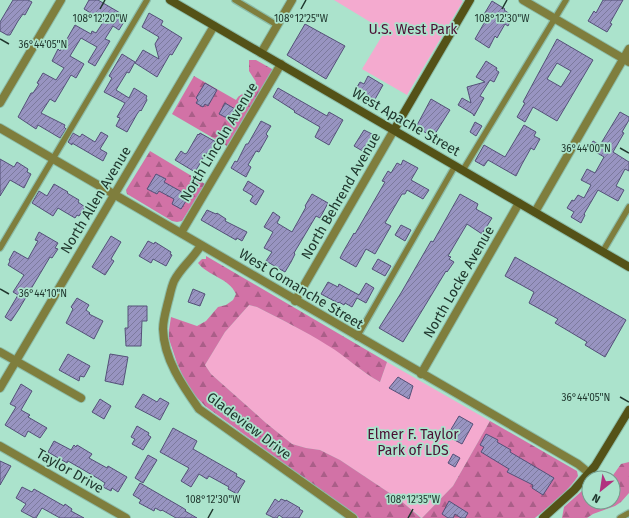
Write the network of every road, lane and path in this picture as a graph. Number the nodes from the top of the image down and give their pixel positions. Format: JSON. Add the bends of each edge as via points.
{"nodes":[{"id":1,"x":61,"y":0,"type":"edge"},
{"id":2,"x":147,"y":0,"type":"edge"},
{"id":3,"x":170,"y":0,"type":"edge"},
{"id":4,"x":235,"y":0,"type":"edge"},
{"id":5,"x":292,"y":0,"type":"edge"},
{"id":6,"x":470,"y":0,"type":"edge"},
{"id":7,"x":523,"y":0,"type":"edge"},
{"id":8,"x":566,"y":0,"type":"edge"},
{"id":9,"x":555,"y":18,"type":"junction"},
{"id":10,"x":214,"y":26,"type":"junction"},
{"id":11,"x":277,"y":26,"type":"junction"},
{"id":12,"x":629,"y":49,"type":"edge"},
{"id":13,"x":261,"y":53,"type":"junction"},
{"id":14,"x":626,"y":61,"type":"edge"},
{"id":15,"x":281,"y":64,"type":"junction"},
{"id":16,"x":0,"y":103,"type":"edge"},
{"id":17,"x":0,"y":128,"type":"edge"},
{"id":18,"x":394,"y":130,"type":"junction"},
{"id":19,"x":52,"y":158,"type":"junction"},
{"id":20,"x":455,"y":166,"type":"junction"},
{"id":21,"x":463,"y":170,"type":"junction"},
{"id":22,"x":115,"y":195,"type":"junction"},
{"id":23,"x":519,"y":203,"type":"junction"},
{"id":24,"x":629,"y":207,"type":"edge"},
{"id":25,"x":535,"y":212,"type":"junction"},
{"id":26,"x":181,"y":233,"type":"junction"},
{"id":27,"x":201,"y":244,"type":"junction"},
{"id":28,"x":0,"y":248,"type":"edge"},
{"id":29,"x":603,"y":252,"type":"junction"},
{"id":30,"x":629,"y":267,"type":"edge"},
{"id":31,"x":295,"y":301,"type":"junction"},
{"id":32,"x":357,"y":337,"type":"junction"},
{"id":33,"x":0,"y":352,"type":"edge"},
{"id":34,"x":16,"y":361,"type":"junction"},
{"id":35,"x":421,"y":374,"type":"junction"},
{"id":36,"x":0,"y":388,"type":"edge"},
{"id":37,"x":81,"y":398,"type":"dead end"},
{"id":38,"x":629,"y":410,"type":"edge"},
{"id":39,"x":0,"y":446,"type":"edge"},
{"id":40,"x":585,"y":470,"type":"edge"},
{"id":41,"x":591,"y":470,"type":"edge"},
{"id":42,"x":581,"y":482,"type":"edge"},
{"id":43,"x":629,"y":513,"type":"edge"},
{"id":44,"x":126,"y":518,"type":"edge"},
{"id":45,"x":353,"y":518,"type":"edge"},
{"id":46,"x":543,"y":518,"type":"edge"},
{"id":47,"x":620,"y":518,"type":"edge"}],
"edges":[{"from":1,"to":16,"type":"street"},
{"from":2,"to":19,"type":"lane"},
{"from":3,"to":10,"type":"main road","name":"West Apache Street"},
{"from":4,"to":11,"type":"lane"},
{"from":5,"to":11,"type":"street"},
{"from":6,"to":18,"type":"main road","name":"North Behrend Avenue"},
{"from":7,"to":9,"type":"street"},
{"from":8,"to":9,"type":"lane"},
{"from":9,"to":14,"type":"street"},
{"from":9,"to":21,"type":"lane"},
{"from":10,"to":13,"type":"main road","name":"West Apache Street"},
{"from":10,"to":22,"type":"street","name":"North Allen Avenue"},
{"from":11,"to":13,"type":"street"},
{"from":12,"to":14,"type":"street"},
{"from":13,"to":15,"type":"main road","name":"West Apache Street"},
{"from":14,"to":25,"type":"street"},
{"from":15,"to":18,"type":"main road","name":"West Apache Street"},
{"from":15,"to":26,"type":"street","name":"North Lincoln Avenue"},
{"from":17,"to":19,"type":"street","name":"West Comanche Street"},
{"from":18,"to":20,"type":"main road","name":"West Apache Street"},
{"from":18,"to":31,"type":"street","name":"North Behrend Avenue"},
{"from":19,"to":22,"type":"street","name":"West Comanche Street"},
{"from":19,"to":28,"type":"lane"},
{"from":20,"to":21,"type":"main road","name":"West Apache Street"},
{"from":20,"to":32,"type":"lane"},
{"from":21,"to":23,"type":"main road","name":"West Apache Street"},
{"from":22,"to":26,"type":"street","name":"West Comanche Street"},
{"from":22,"to":34,"type":"street","name":"North Allen Avenue"},
{"from":23,"to":25,"type":"main road","name":"West Apache Street"},
{"from":23,"to":35,"type":"street","name":"North Locke Avenue"},
{"from":24,"to":29,"type":"lane"},
{"from":25,"to":29,"type":"main road","name":"West Apache Street"},
{"from":26,"to":27,"type":"street","name":"West Comanche Street"},
{"from":27,"to":31,"type":"street","name":"West Comanche Street"},
{"from":27,"to":45,"type":"street","name":"Gladeview Drive","via":[[174,282],[163,329],[167,356],[183,386],[199,409]]},
{"from":29,"to":30,"type":"main road","name":"West Apache Street"},
{"from":31,"to":32,"type":"street","name":"West Comanche Street"},
{"from":32,"to":35,"type":"street","name":"West Comanche Street"},
{"from":33,"to":34,"type":"street"},
{"from":34,"to":36,"type":"street","name":"North Allen Avenue"},
{"from":34,"to":37,"type":"street"},
{"from":35,"to":40,"type":"street","name":"West Comanche Street"},
{"from":38,"to":41,"type":"main road"},
{"from":39,"to":44,"type":"street","name":"Taylor Drive"},
{"from":42,"to":46,"type":"main road"},
{"from":43,"to":47,"type":"lane"}]}
